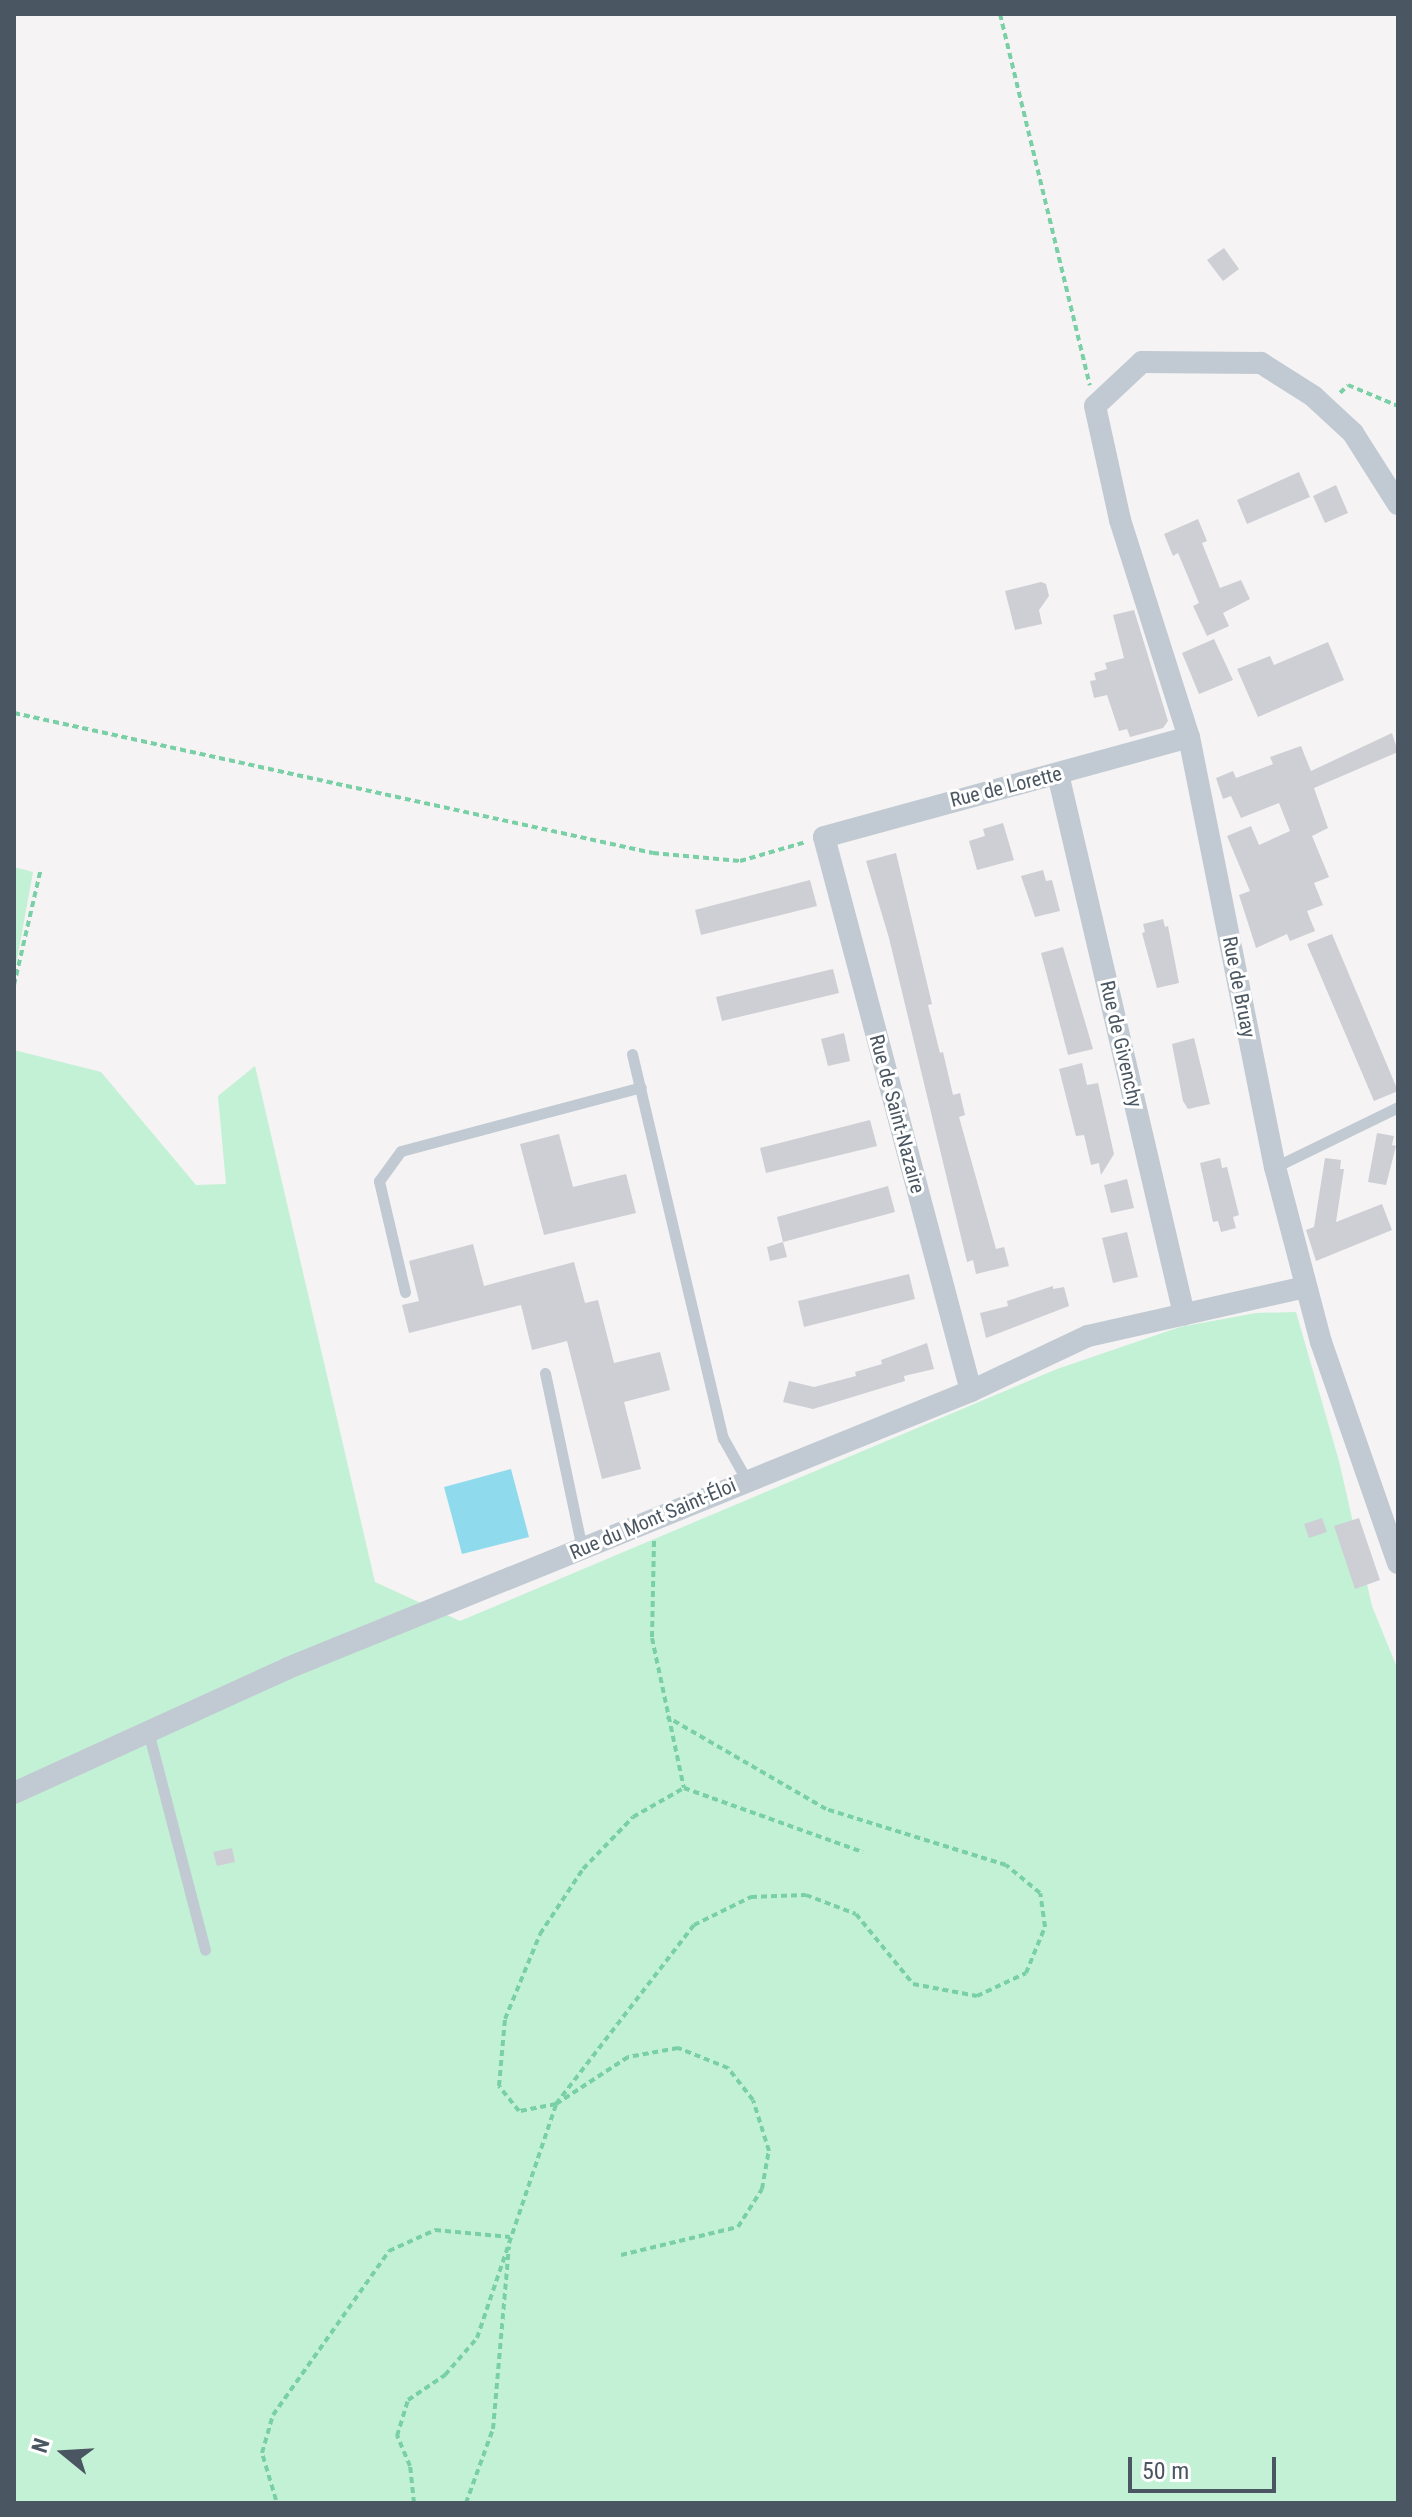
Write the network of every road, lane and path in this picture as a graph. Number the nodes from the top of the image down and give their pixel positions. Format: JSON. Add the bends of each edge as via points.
{"nodes":[{"id":1,"x":1000,"y":14,"type":"edge"},
{"id":2,"x":1313,"y":396,"type":"junction"},
{"id":3,"x":1095,"y":406,"type":"junction"},
{"id":4,"x":1398,"y":406,"type":"edge"},
{"id":5,"x":1398,"y":504,"type":"edge"},
{"id":6,"x":14,"y":713,"type":"edge"},
{"id":7,"x":1189,"y":737,"type":"junction"},
{"id":8,"x":1058,"y":774,"type":"junction"},
{"id":9,"x":824,"y":837,"type":"junction"},
{"id":10,"x":41,"y":868,"type":"dead end"},
{"id":11,"x":14,"y":985,"type":"edge"},
{"id":12,"x":632,"y":1054,"type":"dead end"},
{"id":13,"x":641,"y":1087,"type":"junction"},
{"id":14,"x":1398,"y":1107,"type":"edge"},
{"id":15,"x":1275,"y":1167,"type":"junction"},
{"id":16,"x":1306,"y":1287,"type":"junction"},
{"id":17,"x":405,"y":1292,"type":"dead end"},
{"id":18,"x":1184,"y":1314,"type":"junction"},
{"id":19,"x":545,"y":1373,"type":"dead end"},
{"id":20,"x":971,"y":1391,"type":"junction"},
{"id":21,"x":746,"y":1479,"type":"junction"},
{"id":22,"x":654,"y":1518,"type":"junction"},
{"id":23,"x":582,"y":1548,"type":"junction"},
{"id":24,"x":1398,"y":1563,"type":"edge"},
{"id":25,"x":667,"y":1717,"type":"junction"},
{"id":26,"x":148,"y":1731,"type":"junction"},
{"id":27,"x":684,"y":1788,"type":"junction"},
{"id":28,"x":14,"y":1793,"type":"edge"},
{"id":29,"x":863,"y":1852,"type":"dead end"},
{"id":30,"x":205,"y":1950,"type":"dead end"},
{"id":31,"x":556,"y":2104,"type":"junction"},
{"id":32,"x":510,"y":2237,"type":"junction"},
{"id":33,"x":621,"y":2255,"type":"dead end"},
{"id":34,"x":276,"y":2500,"type":"dead end"},
{"id":35,"x":414,"y":2503,"type":"edge"},
{"id":36,"x":466,"y":2503,"type":"edge"}],
"edges":[{"from":1,"to":3,"type":"path"},
{"from":2,"to":3,"type":"street","via":[[1261,363],[1142,362]]},
{"from":2,"to":4,"type":"path","via":[[1336,398],[1348,385]]},
{"from":2,"to":5,"type":"street","via":[[1353,433]]},
{"from":3,"to":7,"type":"street","name":"Rue de Bruay","via":[[1120,520]]},
{"from":6,"to":9,"type":"path","via":[[653,853],[740,861]]},
{"from":7,"to":8,"type":"street","name":"Rue de Lorette"},
{"from":7,"to":15,"type":"street","name":"Rue de Bruay"},
{"from":8,"to":9,"type":"street","name":"Rue de Lorette"},
{"from":8,"to":18,"type":"street","name":"Rue de Givenchy"},
{"from":9,"to":20,"type":"street","name":"Rue de Saint-Nazaire"},
{"from":10,"to":11,"type":"path"},
{"from":12,"to":13,"type":"lane"},
{"from":13,"to":17,"type":"lane","via":[[401,1151],[379,1181]]},
{"from":13,"to":21,"type":"lane","via":[[723,1438]]},
{"from":14,"to":15,"type":"lane"},
{"from":15,"to":16,"type":"street","name":"Rue de Bruay"},
{"from":16,"to":18,"type":"street","name":"Rue du Mont Saint-Éloi"},
{"from":16,"to":24,"type":"street","name":"Rue de Bruay"},
{"from":18,"to":20,"type":"street","name":"Rue du Mont Saint-Éloi","via":[[1088,1336]]},
{"from":19,"to":23,"type":"lane"},
{"from":20,"to":21,"type":"street","name":"Rue du Mont Saint-Éloi"},
{"from":21,"to":22,"type":"street","name":"Rue du Mont Saint-Éloi"},
{"from":22,"to":23,"type":"street","name":"Rue du Mont Saint-Éloi"},
{"from":22,"to":25,"type":"path","via":[[652,1638]]},
{"from":23,"to":26,"type":"street","name":"Rue du Mont Saint-Éloi"},
{"from":25,"to":27,"type":"path"},
{"from":25,"to":31,"type":"path","via":[[826,1809],[1006,1865],[1040,1893],[1045,1927],[1026,1973],[977,1996],[913,1984],[856,1914],[806,1895],[751,1897],[694,1925]]},
{"from":26,"to":28,"type":"street","name":"Rue du Mont Saint-Éloi"},
{"from":26,"to":30,"type":"lane"},
{"from":27,"to":29,"type":"path"},
{"from":27,"to":31,"type":"path","via":[[633,1817],[583,1869],[540,1934],[505,2019],[499,2086],[519,2111]]},
{"from":31,"to":32,"type":"path"},
{"from":31,"to":33,"type":"path","via":[[628,2057],[678,2048],[728,2068],[753,2100],[769,2151],[762,2189],[738,2227]]},
{"from":32,"to":34,"type":"path","via":[[435,2230],[389,2251],[273,2415],[262,2453]]},
{"from":32,"to":35,"type":"path","via":[[477,2338],[445,2375],[408,2400],[397,2436],[410,2466]]},
{"from":32,"to":36,"type":"path","via":[[493,2429]]}]}
